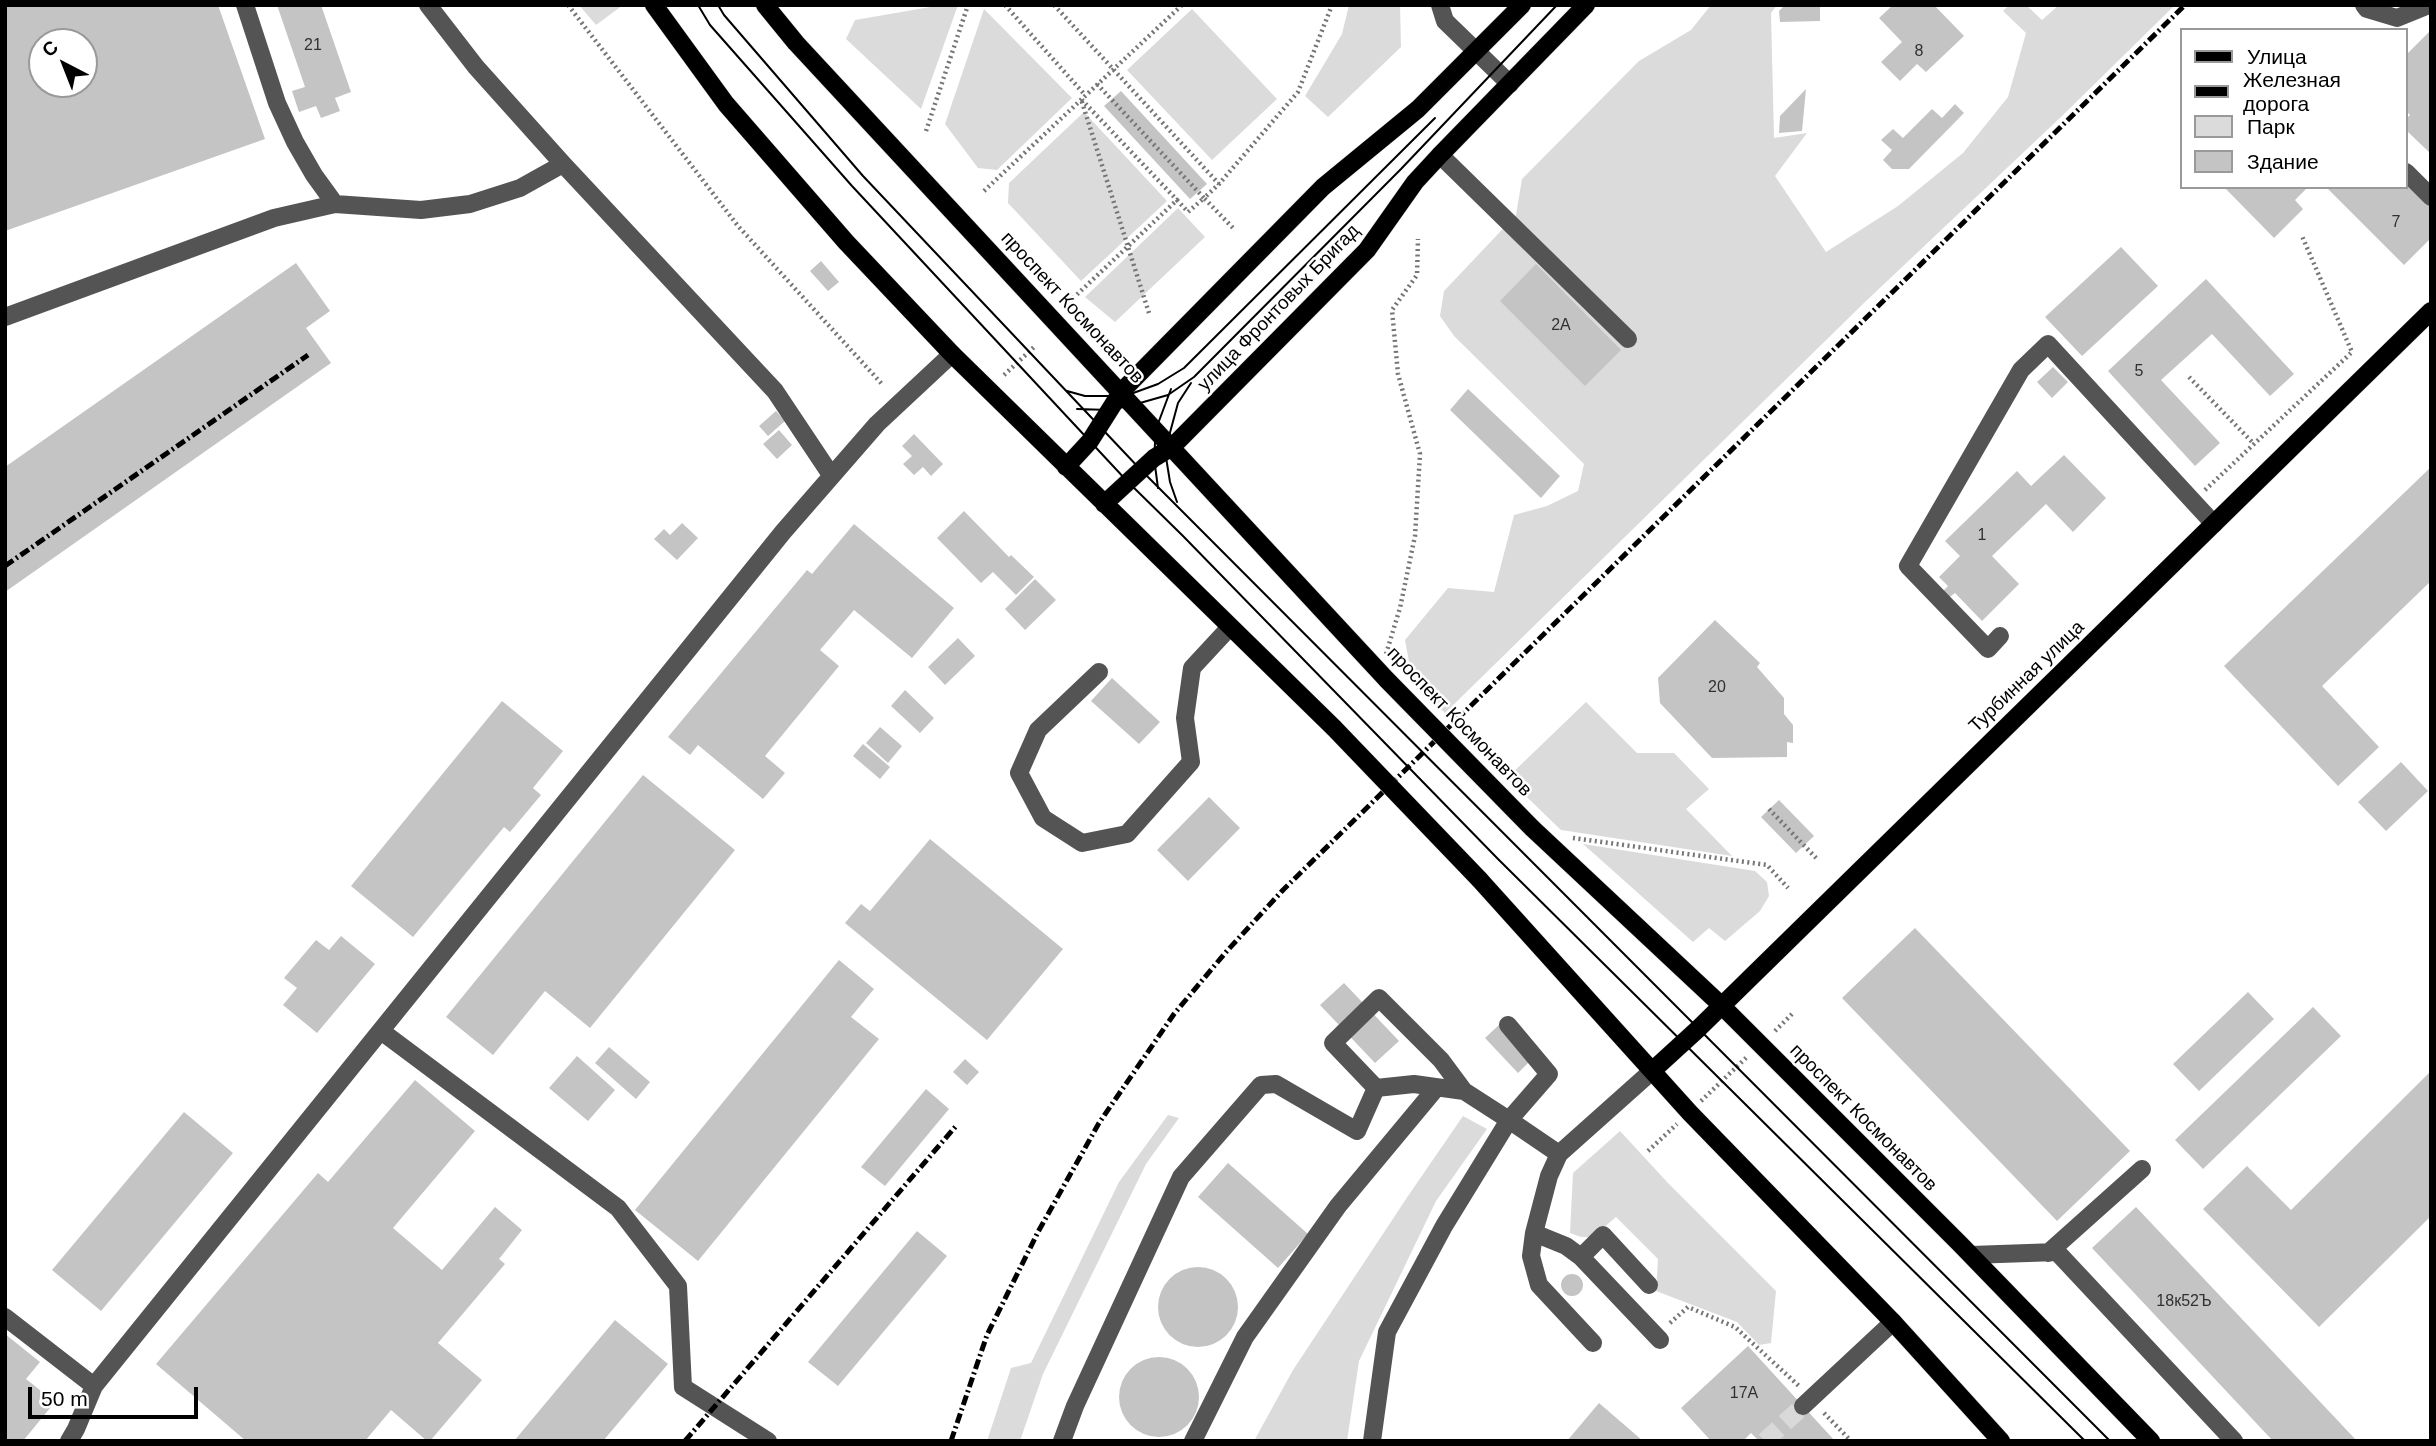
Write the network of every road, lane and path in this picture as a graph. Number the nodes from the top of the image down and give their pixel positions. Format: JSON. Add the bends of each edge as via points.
{"nodes":[{"id":1,"x":245,"y":5,"type":"edge"},
{"id":2,"x":428,"y":5,"type":"edge"},
{"id":3,"x":568,"y":5,"type":"edge"},
{"id":4,"x":654,"y":5,"type":"edge"},
{"id":5,"x":765,"y":5,"type":"edge"},
{"id":6,"x":968,"y":5,"type":"edge"},
{"id":7,"x":1005,"y":5,"type":"edge"},
{"id":8,"x":1054,"y":5,"type":"edge"},
{"id":9,"x":1182,"y":5,"type":"edge"},
{"id":10,"x":1332,"y":5,"type":"edge"},
{"id":11,"x":1440,"y":5,"type":"edge"},
{"id":12,"x":1522,"y":5,"type":"edge"},
{"id":13,"x":1586,"y":5,"type":"edge"},
{"id":14,"x":2364,"y":5,"type":"edge"},
{"id":15,"x":2429,"y":5,"type":"edge"},
{"id":16,"x":1476,"y":52,"type":"junction"},
{"id":17,"x":1113,"y":69,"type":"junction"},
{"id":18,"x":1097,"y":84,"type":"junction"},
{"id":19,"x":1510,"y":84,"type":"junction"},
{"id":20,"x":1083,"y":97,"type":"junction"},
{"id":21,"x":926,"y":131,"type":"dead end"},
{"id":22,"x":1440,"y":155,"type":"junction"},
{"id":23,"x":563,"y":164,"type":"junction"},
{"id":24,"x":2408,"y":174,"type":"edge"},
{"id":25,"x":1219,"y":184,"type":"junction"},
{"id":26,"x":984,"y":191,"type":"dead end"},
{"id":27,"x":2431,"y":197,"type":"edge"},
{"id":28,"x":1204,"y":198,"type":"junction"},
{"id":29,"x":1177,"y":200,"type":"junction"},
{"id":30,"x":335,"y":204,"type":"junction"},
{"id":31,"x":1233,"y":229,"type":"dead end"},
{"id":32,"x":2302,"y":236,"type":"dead end"},
{"id":33,"x":1418,"y":239,"type":"dead end"},
{"id":34,"x":1128,"y":247,"type":"junction"},
{"id":35,"x":1069,"y":302,"type":"dead end"},
{"id":36,"x":2431,"y":311,"type":"edge"},
{"id":37,"x":1149,"y":313,"type":"dead end"},
{"id":38,"x":5,"y":317,"type":"edge"},
{"id":39,"x":1628,"y":338,"type":"dead end"},
{"id":40,"x":1034,"y":347,"type":"dead end"},
{"id":41,"x":952,"y":354,"type":"junction"},
{"id":42,"x":1004,"y":375,"type":"dead end"},
{"id":43,"x":2189,"y":377,"type":"dead end"},
{"id":44,"x":882,"y":384,"type":"dead end"},
{"id":45,"x":1121,"y":392,"type":"junction"},
{"id":46,"x":2254,"y":444,"type":"junction"},
{"id":47,"x":1172,"y":447,"type":"junction"},
{"id":48,"x":1066,"y":467,"type":"junction"},
{"id":49,"x":831,"y":475,"type":"junction"},
{"id":50,"x":2193,"y":502,"type":"junction"},
{"id":51,"x":1104,"y":504,"type":"junction"},
{"id":52,"x":2214,"y":524,"type":"junction"},
{"id":53,"x":1230,"y":627,"type":"junction"},
{"id":54,"x":2000,"y":636,"type":"dead end"},
{"id":55,"x":1385,"y":656,"type":"dead end"},
{"id":56,"x":1099,"y":672,"type":"dead end"},
{"id":57,"x":1769,"y":809,"type":"dead end"},
{"id":58,"x":1572,"y":838,"type":"dead end"},
{"id":59,"x":1818,"y":860,"type":"dead end"},
{"id":60,"x":1788,"y":888,"type":"dead end"},
{"id":61,"x":1721,"y":1005,"type":"junction"},
{"id":62,"x":1792,"y":1014,"type":"dead end"},
{"id":63,"x":1508,"y":1026,"type":"dead end"},
{"id":64,"x":381,"y":1031,"type":"junction"},
{"id":65,"x":1760,"y":1045,"type":"junction"},
{"id":66,"x":1652,"y":1071,"type":"junction"},
{"id":67,"x":1437,"y":1087,"type":"junction"},
{"id":68,"x":1376,"y":1088,"type":"junction"},
{"id":69,"x":1464,"y":1091,"type":"junction"},
{"id":70,"x":1689,"y":1112,"type":"junction"},
{"id":71,"x":1509,"y":1120,"type":"junction"},
{"id":72,"x":1648,"y":1151,"type":"dead end"},
{"id":73,"x":1559,"y":1154,"type":"junction"},
{"id":74,"x":2142,"y":1169,"type":"dead end"},
{"id":75,"x":1534,"y":1233,"type":"junction"},
{"id":76,"x":2048,"y":1253,"type":"junction"},
{"id":77,"x":1971,"y":1255,"type":"junction"},
{"id":78,"x":1581,"y":1257,"type":"junction"},
{"id":79,"x":1649,"y":1285,"type":"dead end"},
{"id":80,"x":5,"y":1317,"type":"edge"},
{"id":81,"x":1893,"y":1322,"type":"junction"},
{"id":82,"x":1658,"y":1338,"type":"joint"},
{"id":83,"x":1592,"y":1343,"type":"dead end"},
{"id":84,"x":94,"y":1386,"type":"junction"},
{"id":85,"x":1807,"y":1402,"type":"junction"},
{"id":86,"x":69,"y":1441,"type":"edge"},
{"id":87,"x":768,"y":1441,"type":"edge"},
{"id":88,"x":1062,"y":1441,"type":"edge"},
{"id":89,"x":1193,"y":1441,"type":"edge"},
{"id":90,"x":1372,"y":1441,"type":"edge"},
{"id":91,"x":1851,"y":1441,"type":"edge"},
{"id":92,"x":2001,"y":1441,"type":"edge"},
{"id":93,"x":2151,"y":1441,"type":"edge"},
{"id":94,"x":2234,"y":1441,"type":"edge"}],
"edges":[{"from":1,"to":30,"type":"street","via":[[291,132]]},
{"from":2,"to":23,"type":"street","via":[[476,67]]},
{"from":3,"to":44,"type":"path","via":[[738,226]]},
{"from":4,"to":41,"type":"main road","via":[[726,104],[826,221]]},
{"from":5,"to":45,"type":"main road","name":"проспект Космонавтов"},
{"from":6,"to":21,"type":"path"},
{"from":7,"to":20,"type":"path"},
{"from":8,"to":17,"type":"path"},
{"from":9,"to":17,"type":"path"},
{"from":10,"to":25,"type":"path","via":[[1298,92]]},
{"from":11,"to":16,"type":"street","via":[[1445,21]]},
{"from":12,"to":16,"type":"main road"},
{"from":13,"to":19,"type":"main road","name":"улица Фронтовых Бригад"},
{"from":14,"to":15,"type":"street","via":[[2397,18]]},
{"from":16,"to":19,"type":"street"},
{"from":16,"to":45,"type":"main road","via":[[1418,109],[1323,187]]},
{"from":17,"to":18,"type":"path"},
{"from":17,"to":25,"type":"path"},
{"from":18,"to":20,"type":"path"},
{"from":18,"to":28,"type":"path"},
{"from":19,"to":22,"type":"main road","name":"улица Фронтовых Бригад"},
{"from":20,"to":26,"type":"path"},
{"from":20,"to":29,"type":"path"},
{"from":20,"to":34,"type":"path"},
{"from":22,"to":39,"type":"street"},
{"from":22,"to":47,"type":"main road","name":"улица Фронтовых Бригад","via":[[1367,250]]},
{"from":23,"to":30,"type":"street","via":[[520,188],[470,204],[421,210]]},
{"from":23,"to":49,"type":"street","via":[[775,390]]},
{"from":24,"to":27,"type":"street"},
{"from":25,"to":28,"type":"path"},
{"from":28,"to":29,"type":"path","via":[[1188,212]]},
{"from":28,"to":31,"type":"path"},
{"from":29,"to":34,"type":"path"},
{"from":30,"to":38,"type":"street","via":[[274,218]]},
{"from":32,"to":46,"type":"path","via":[[2352,352]]},
{"from":33,"to":55,"type":"path","via":[[1417,275],[1392,310],[1398,374],[1420,454],[1415,536]]},
{"from":34,"to":35,"type":"path"},
{"from":34,"to":37,"type":"path"},
{"from":36,"to":52,"type":"main road","name":"Турбинная улица"},
{"from":40,"to":42,"type":"path"},
{"from":41,"to":48,"type":"main road"},
{"from":41,"to":49,"type":"street","via":[[877,424]]},
{"from":43,"to":46,"type":"path"},
{"from":45,"to":47,"type":"main road","name":"проспект Космонавтов"},
{"from":45,"to":48,"type":"main road","via":[[1090,441]]},
{"from":46,"to":50,"type":"path"},
{"from":47,"to":51,"type":"main road","name":"улица Фронтовых Бригад"},
{"from":47,"to":61,"type":"main road","name":"проспект Космонавтов","bridge":true,"via":[[1387,680],[1532,828]]},
{"from":48,"to":51,"type":"main road"},
{"from":49,"to":64,"type":"street"},
{"from":50,"to":52,"type":"street"},
{"from":50,"to":54,"type":"street","via":[[2048,344],[2021,370],[1908,566],[1987,649]]},
{"from":51,"to":53,"type":"main road"},
{"from":52,"to":61,"type":"main road","name":"Турбинная улица"},
{"from":53,"to":56,"type":"street","via":[[1192,668],[1185,718],[1191,762],[1128,834],[1082,843],[1043,818],[1019,773],[1038,730]]},
{"from":53,"to":66,"type":"main road","bridge":true,"via":[[1479,878]]},
{"from":57,"to":59,"type":"path"},
{"from":58,"to":60,"type":"path","via":[[1767,865]]},
{"from":61,"to":65,"type":"main road","name":"проспект Космонавтов"},
{"from":61,"to":66,"type":"main road","name":"Турбинная улица"},
{"from":62,"to":65,"type":"path"},
{"from":63,"to":71,"type":"street","via":[[1549,1074]]},
{"from":64,"to":84,"type":"street"},
{"from":64,"to":87,"type":"street","via":[[618,1208],[678,1286],[683,1387]]},
{"from":65,"to":70,"type":"path"},
{"from":65,"to":77,"type":"main road","name":"проспект Космонавтов"},
{"from":66,"to":70,"type":"main road"},
{"from":66,"to":73,"type":"street"},
{"from":67,"to":68,"type":"street"},
{"from":67,"to":69,"type":"street"},
{"from":67,"to":89,"type":"street","via":[[1338,1206],[1245,1338]]},
{"from":68,"to":69,"type":"street","via":[[1333,1043],[1379,998],[1441,1060]]},
{"from":68,"to":88,"type":"street","via":[[1357,1131],[1276,1084],[1261,1085],[1181,1177]]},
{"from":69,"to":71,"type":"street"},
{"from":70,"to":72,"type":"path"},
{"from":70,"to":81,"type":"main road"},
{"from":71,"to":73,"type":"street"},
{"from":71,"to":90,"type":"street","via":[[1387,1332]]},
{"from":73,"to":75,"type":"street"},
{"from":74,"to":76,"type":"street"},
{"from":75,"to":78,"type":"street"},
{"from":75,"to":83,"type":"street","via":[[1531,1256],[1539,1285]]},
{"from":76,"to":77,"type":"street"},
{"from":76,"to":94,"type":"street","via":[[2057,1252]]},
{"from":77,"to":93,"type":"main road","name":"проспект Космонавтов"},
{"from":78,"to":79,"type":"street","via":[[1603,1235]]},
{"from":78,"to":82,"type":"street"},
{"from":80,"to":84,"type":"street"},
{"from":81,"to":85,"type":"street"},
{"from":81,"to":92,"type":"main road"},
{"from":82,"to":85,"type":"path","via":[[1688,1307],[1735,1327]]},
{"from":84,"to":86,"type":"street"},
{"from":85,"to":91,"type":"path"}]}
